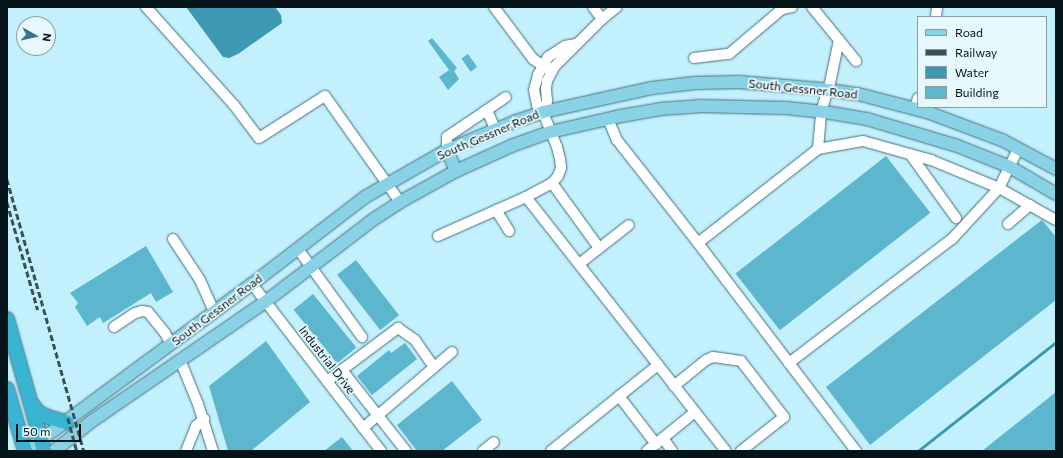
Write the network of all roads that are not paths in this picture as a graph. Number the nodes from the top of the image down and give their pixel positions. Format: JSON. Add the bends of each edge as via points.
{"nodes":[{"id":1,"x":146,"y":7,"type":"edge"},
{"id":2,"x":494,"y":7,"type":"edge"},
{"id":3,"x":593,"y":7,"type":"edge"},
{"id":4,"x":617,"y":7,"type":"edge"},
{"id":5,"x":792,"y":7,"type":"edge"},
{"id":6,"x":812,"y":7,"type":"edge"},
{"id":7,"x":781,"y":8,"type":"edge"},
{"id":8,"x":602,"y":19,"type":"junction"},
{"id":9,"x":839,"y":40,"type":"junction"},
{"id":10,"x":575,"y":44,"type":"junction"},
{"id":11,"x":694,"y":58,"type":"dead end"},
{"id":12,"x":856,"y":61,"type":"dead end"},
{"id":13,"x":542,"y":66,"type":"junction"},
{"id":14,"x":551,"y":72,"type":"junction"},
{"id":15,"x":828,"y":90,"type":"junction"},
{"id":16,"x":506,"y":96,"type":"dead end"},
{"id":17,"x":916,"y":103,"type":"edge"},
{"id":18,"x":928,"y":108,"type":"edge"},
{"id":19,"x":487,"y":110,"type":"junction"},
{"id":20,"x":543,"y":112,"type":"junction"},
{"id":21,"x":821,"y":112,"type":"junction"},
{"id":22,"x":608,"y":119,"type":"junction"},
{"id":23,"x":495,"y":130,"type":"junction"},
{"id":24,"x":550,"y":132,"type":"junction"},
{"id":25,"x":818,"y":149,"type":"junction"},
{"id":26,"x":1018,"y":149,"type":"junction"},
{"id":27,"x":447,"y":150,"type":"junction"},
{"id":28,"x":910,"y":154,"type":"junction"},
{"id":29,"x":1009,"y":167,"type":"junction"},
{"id":30,"x":1056,"y":169,"type":"edge"},
{"id":31,"x":456,"y":170,"type":"junction"},
{"id":32,"x":552,"y":183,"type":"junction"},
{"id":33,"x":387,"y":184,"type":"junction"},
{"id":34,"x":999,"y":188,"type":"junction"},
{"id":35,"x":1056,"y":194,"type":"edge"},
{"id":36,"x":526,"y":197,"type":"junction"},
{"id":37,"x":400,"y":202,"type":"junction"},
{"id":38,"x":1030,"y":205,"type":"junction"},
{"id":39,"x":496,"y":210,"type":"junction"},
{"id":40,"x":956,"y":218,"type":"dead end"},
{"id":41,"x":1056,"y":220,"type":"edge"},
{"id":42,"x":1008,"y":224,"type":"dead end"},
{"id":43,"x":629,"y":225,"type":"dead end"},
{"id":44,"x":508,"y":231,"type":"dead end"},
{"id":45,"x":438,"y":236,"type":"dead end"},
{"id":46,"x":173,"y":239,"type":"dead end"},
{"id":47,"x":698,"y":243,"type":"junction"},
{"id":48,"x":599,"y":248,"type":"junction"},
{"id":49,"x":298,"y":249,"type":"junction"},
{"id":50,"x":579,"y":264,"type":"junction"},
{"id":51,"x":310,"y":266,"type":"junction"},
{"id":52,"x":252,"y":284,"type":"junction"},
{"id":53,"x":266,"y":302,"type":"junction"},
{"id":54,"x":214,"y":312,"type":"junction"},
{"id":55,"x":7,"y":319,"type":"edge"},
{"id":56,"x":114,"y":327,"type":"dead end"},
{"id":57,"x":225,"y":330,"type":"junction"},
{"id":58,"x":362,"y":337,"type":"dead end"},
{"id":59,"x":171,"y":345,"type":"junction"},
{"id":60,"x":452,"y":352,"type":"dead end"},
{"id":61,"x":180,"y":360,"type":"junction"},
{"id":62,"x":789,"y":363,"type":"junction"},
{"id":63,"x":658,"y":365,"type":"junction"},
{"id":64,"x":434,"y":367,"type":"junction"},
{"id":65,"x":342,"y":370,"type":"junction"},
{"id":66,"x":327,"y":381,"type":"junction"},
{"id":67,"x":674,"y":386,"type":"junction"},
{"id":68,"x":7,"y":389,"type":"edge"},
{"id":69,"x":619,"y":396,"type":"junction"},
{"id":70,"x":31,"y":402,"type":"junction"},
{"id":71,"x":696,"y":412,"type":"junction"},
{"id":72,"x":378,"y":415,"type":"junction"},
{"id":73,"x":204,"y":419,"type":"junction"},
{"id":74,"x":66,"y":422,"type":"junction"},
{"id":75,"x":363,"y":428,"type":"junction"},
{"id":76,"x":659,"y":441,"type":"junction"},
{"id":77,"x":494,"y":442,"type":"dead end"},
{"id":78,"x":42,"y":445,"type":"edge"},
{"id":79,"x":25,"y":451,"type":"edge"},
{"id":80,"x":54,"y":451,"type":"edge"},
{"id":81,"x":186,"y":451,"type":"edge"},
{"id":82,"x":213,"y":451,"type":"edge"},
{"id":83,"x":381,"y":451,"type":"edge"},
{"id":84,"x":406,"y":451,"type":"edge"},
{"id":85,"x":483,"y":451,"type":"edge"},
{"id":86,"x":551,"y":451,"type":"edge"},
{"id":87,"x":647,"y":451,"type":"edge"},
{"id":88,"x":672,"y":451,"type":"edge"},
{"id":89,"x":726,"y":451,"type":"edge"},
{"id":90,"x":741,"y":451,"type":"edge"},
{"id":91,"x":856,"y":451,"type":"edge"}],
"edges":[{"from":1,"to":33,"type":"street","via":[[234,105],[259,138],[325,96]]},
{"from":2,"to":13,"type":"street","via":[[532,59]]},
{"from":3,"to":8,"type":"street"},
{"from":4,"to":8,"type":"street"},
{"from":5,"to":7,"type":"street"},
{"from":6,"to":9,"type":"street"},
{"from":7,"to":11,"type":"street","via":[[729,54]]},
{"from":8,"to":10,"type":"street"},
{"from":9,"to":12,"type":"street"},
{"from":9,"to":15,"type":"street"},
{"from":10,"to":13,"type":"street","via":[[564,46],[548,57]]},
{"from":10,"to":14,"type":"street","via":[[570,53]]},
{"from":13,"to":14,"type":"street"},
{"from":13,"to":20,"type":"street","via":[[534,90],[537,105]]},
{"from":14,"to":20,"type":"street"},
{"from":15,"to":17,"type":"main road","name":"South Gessner Road"},
{"from":15,"to":20,"type":"main road","name":"South Gessner Road","via":[[739,82],[695,83],[652,88]]},
{"from":15,"to":21,"type":"street"},
{"from":16,"to":19,"type":"street"},
{"from":18,"to":26,"type":"main road","name":"South Gessner Road"},
{"from":19,"to":23,"type":"street"},
{"from":19,"to":27,"type":"street","via":[[447,137]]},
{"from":20,"to":23,"type":"main road","name":"South Gessner Road"},
{"from":20,"to":24,"type":"street"},
{"from":21,"to":22,"type":"main road","name":"South Gessner Road","via":[[772,107],[699,106]]},
{"from":21,"to":25,"type":"street"},
{"from":21,"to":29,"type":"main road","name":"South Gessner Road","via":[[867,119],[955,145]]},
{"from":22,"to":24,"type":"main road","name":"South Gessner Road"},
{"from":22,"to":47,"type":"street","via":[[617,140]]},
{"from":23,"to":27,"type":"main road","name":"South Gessner Road"},
{"from":24,"to":31,"type":"main road","name":"South Gessner Road","via":[[510,146]]},
{"from":24,"to":32,"type":"street","via":[[560,159],[558,176]]},
{"from":25,"to":28,"type":"street","via":[[863,141]]},
{"from":25,"to":47,"type":"street"},
{"from":26,"to":29,"type":"street"},
{"from":26,"to":30,"type":"main road","name":"South Gessner Road"},
{"from":27,"to":31,"type":"main road"},
{"from":27,"to":33,"type":"main road","name":"South Gessner Road"},
{"from":28,"to":34,"type":"street"},
{"from":28,"to":40,"type":"street"},
{"from":29,"to":34,"type":"street"},
{"from":29,"to":35,"type":"main road","name":"South Gessner Road"},
{"from":31,"to":37,"type":"main road","name":"South Gessner Road"},
{"from":32,"to":36,"type":"street"},
{"from":32,"to":48,"type":"street"},
{"from":33,"to":37,"type":"street"},
{"from":33,"to":49,"type":"main road","name":"South Gessner Road","via":[[365,197]]},
{"from":34,"to":38,"type":"street"},
{"from":34,"to":62,"type":"street","via":[[952,239]]},
{"from":36,"to":39,"type":"street"},
{"from":36,"to":50,"type":"street"},
{"from":37,"to":51,"type":"main road","name":"South Gessner Road"},
{"from":38,"to":41,"type":"street"},
{"from":38,"to":42,"type":"street"},
{"from":39,"to":44,"type":"street"},
{"from":39,"to":45,"type":"street"},
{"from":43,"to":48,"type":"street"},
{"from":46,"to":54,"type":"street","via":[[200,280]]},
{"from":47,"to":62,"type":"street"},
{"from":48,"to":50,"type":"street"},
{"from":49,"to":51,"type":"street"},
{"from":49,"to":52,"type":"main road","name":"South Gessner Road"},
{"from":50,"to":63,"type":"street"},
{"from":51,"to":53,"type":"main road","name":"South Gessner Road"},
{"from":51,"to":58,"type":"street"},
{"from":52,"to":53,"type":"street","name":"Industrial Drive"},
{"from":52,"to":54,"type":"main road","name":"South Gessner Road"},
{"from":53,"to":57,"type":"main road","name":"South Gessner Road"},
{"from":53,"to":66,"type":"street","name":"Industrial Drive"},
{"from":54,"to":57,"type":"main road"},
{"from":54,"to":59,"type":"main road","name":"South Gessner Road"},
{"from":55,"to":70,"type":"highway"},
{"from":56,"to":59,"type":"street","via":[[142,310],[148,312]]},
{"from":57,"to":61,"type":"main road","name":"South Gessner Road"},
{"from":59,"to":61,"type":"main road"},
{"from":59,"to":74,"type":"main road","name":"South Gessner Road"},
{"from":60,"to":64,"type":"street"},
{"from":61,"to":73,"type":"street"},
{"from":61,"to":80,"type":"main road","name":"South Gessner Road","via":[[92,421]]},
{"from":62,"to":91,"type":"street"},
{"from":63,"to":67,"type":"street"},
{"from":63,"to":69,"type":"street"},
{"from":64,"to":65,"type":"street","via":[[415,340],[398,328]]},
{"from":64,"to":72,"type":"street"},
{"from":65,"to":66,"type":"street"},
{"from":65,"to":72,"type":"street"},
{"from":66,"to":75,"type":"street","name":"Industrial Drive"},
{"from":67,"to":71,"type":"street"},
{"from":67,"to":90,"type":"street","via":[[713,357],[741,361],[784,417]]},
{"from":68,"to":79,"type":"highway"},
{"from":69,"to":76,"type":"street"},
{"from":69,"to":86,"type":"street"},
{"from":70,"to":74,"type":"highway","via":[[39,413]]},
{"from":70,"to":78,"type":"highway"},
{"from":71,"to":76,"type":"street"},
{"from":71,"to":89,"type":"street"},
{"from":72,"to":75,"type":"street"},
{"from":72,"to":84,"type":"street"},
{"from":73,"to":81,"type":"street","via":[[196,426]]},
{"from":73,"to":82,"type":"street"},
{"from":74,"to":78,"type":"main road","name":"South Gessner Road"},
{"from":75,"to":83,"type":"street","name":"Industrial Drive"},
{"from":76,"to":87,"type":"street"},
{"from":76,"to":88,"type":"street"},
{"from":77,"to":85,"type":"street"},
{"from":78,"to":79,"type":"main road","name":"South Gessner Road"}]}
